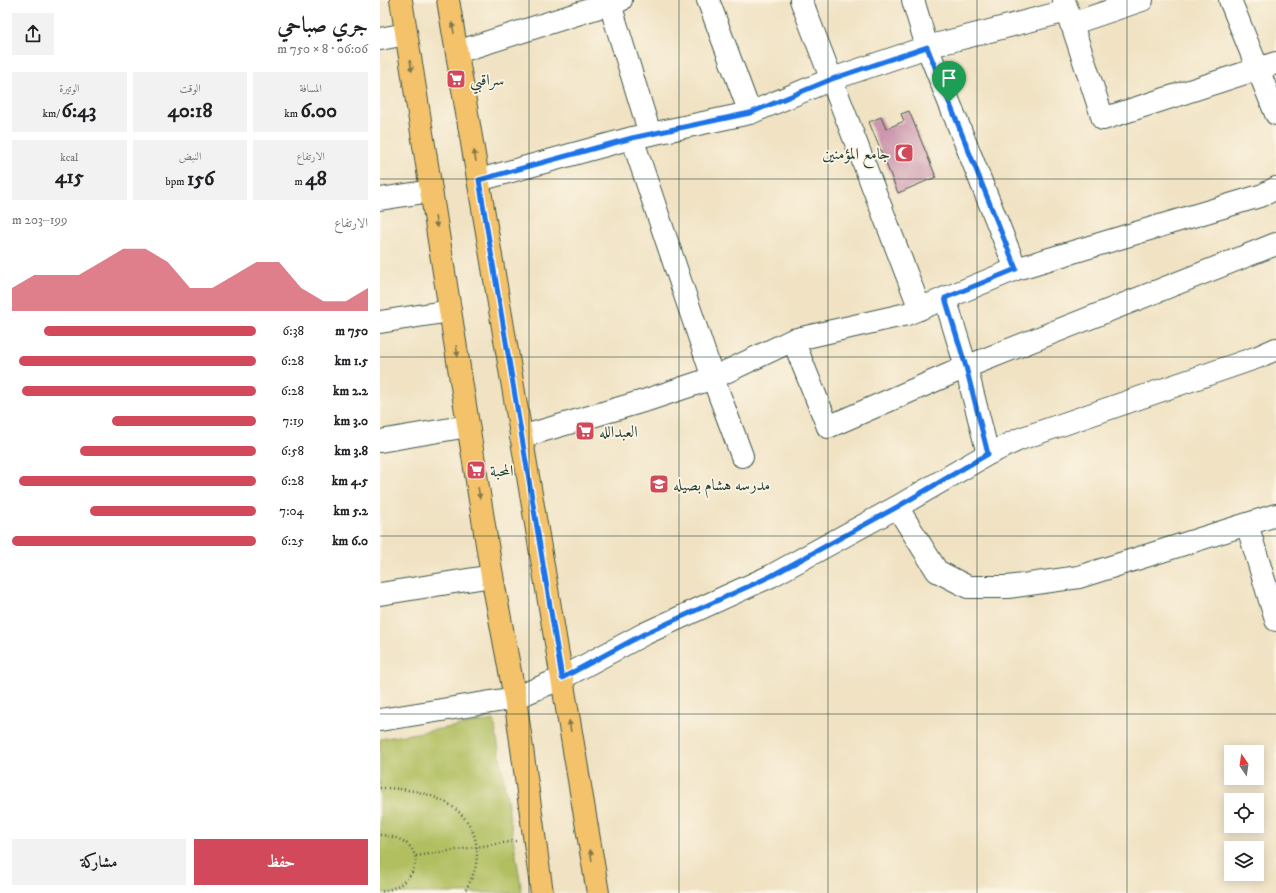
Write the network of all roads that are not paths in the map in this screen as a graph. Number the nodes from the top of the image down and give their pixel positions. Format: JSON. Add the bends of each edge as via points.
{"nodes":[{"id":1,"x":401,"y":0,"type":"edge"},
{"id":2,"x":448,"y":0,"type":"edge"},
{"id":3,"x":708,"y":0,"type":"edge"},
{"id":4,"x":801,"y":0,"type":"edge"},
{"id":5,"x":913,"y":0,"type":"edge"},
{"id":6,"x":1142,"y":0,"type":"edge"},
{"id":7,"x":1230,"y":0,"type":"edge"},
{"id":8,"x":615,"y":2,"type":"edge"},
{"id":9,"x":1067,"y":11,"type":"edge"},
{"id":10,"x":406,"y":34,"type":"junction"},
{"id":11,"x":380,"y":39,"type":"edge"},
{"id":12,"x":927,"y":47,"type":"junction"},
{"id":13,"x":457,"y":52,"type":"junction"},
{"id":14,"x":1267,"y":66,"type":"edge"},
{"id":15,"x":832,"y":79,"type":"junction"},
{"id":16,"x":750,"y":113,"type":"junction"},
{"id":17,"x":1276,"y":114,"type":"edge"},
{"id":18,"x":641,"y":136,"type":"junction"},
{"id":19,"x":479,"y":180,"type":"junction"},
{"id":20,"x":1276,"y":188,"type":"edge"},
{"id":21,"x":431,"y":191,"type":"junction"},
{"id":22,"x":380,"y":199,"type":"edge"},
{"id":23,"x":1276,"y":244,"type":"edge"},
{"id":24,"x":1016,"y":269,"type":"junction"},
{"id":25,"x":945,"y":298,"type":"junction"},
{"id":26,"x":920,"y":309,"type":"junction"},
{"id":27,"x":450,"y":311,"type":"junction"},
{"id":28,"x":380,"y":322,"type":"edge"},
{"id":29,"x":793,"y":340,"type":"junction"},
{"id":30,"x":1276,"y":349,"type":"edge"},
{"id":31,"x":966,"y":367,"type":"junction"},
{"id":32,"x":713,"y":378,"type":"junction"},
{"id":33,"x":468,"y":426,"type":"junction"},
{"id":34,"x":521,"y":437,"type":"junction"},
{"id":35,"x":380,"y":441,"type":"edge"},
{"id":36,"x":988,"y":454,"type":"junction"},
{"id":37,"x":742,"y":456,"type":"dead end"},
{"id":38,"x":897,"y":507,"type":"junction"},
{"id":39,"x":1276,"y":515,"type":"edge"},
{"id":40,"x":1248,"y":524,"type":"junction"},
{"id":41,"x":492,"y":576,"type":"junction"},
{"id":42,"x":380,"y":594,"type":"edge"},
{"id":43,"x":1276,"y":620,"type":"edge"},
{"id":44,"x":562,"y":678,"type":"junction"},
{"id":45,"x":515,"y":698,"type":"junction"},
{"id":46,"x":380,"y":720,"type":"edge"},
{"id":47,"x":542,"y":893,"type":"edge"},
{"id":48,"x":598,"y":893,"type":"edge"}],
"edges":[{"from":1,"to":10,"type":"main road"},
{"from":13,"to":2,"type":"main road","one_way":true},
{"from":3,"to":16,"type":"street"},
{"from":4,"to":15,"type":"street"},
{"from":5,"to":12,"type":"street"},
{"from":6,"to":9,"type":"street"},
{"from":7,"to":14,"type":"street"},
{"from":8,"to":13,"type":"street"},
{"from":8,"to":18,"type":"street"},
{"from":9,"to":12,"type":"street"},
{"from":9,"to":14,"type":"street","via":[[1103,119]]},
{"from":10,"to":11,"type":"street"},
{"from":10,"to":21,"type":"main road","one_way":true},
{"from":12,"to":15,"type":"street"},
{"from":12,"to":24,"type":"street"},
{"from":19,"to":13,"type":"main road","one_way":true},
{"from":14,"to":17,"type":"street"},
{"from":15,"to":16,"type":"street"},
{"from":15,"to":26,"type":"street"},
{"from":16,"to":18,"type":"street"},
{"from":18,"to":19,"type":"street"},
{"from":18,"to":32,"type":"street"},
{"from":19,"to":34,"type":"main road"},
{"from":20,"to":24,"type":"street"},
{"from":21,"to":22,"type":"street"},
{"from":21,"to":27,"type":"main road","one_way":true},
{"from":23,"to":31,"type":"street"},
{"from":24,"to":25,"type":"street"},
{"from":25,"to":26,"type":"street"},
{"from":25,"to":31,"type":"street"},
{"from":26,"to":29,"type":"street"},
{"from":27,"to":28,"type":"street"},
{"from":27,"to":33,"type":"main road","one_way":true},
{"from":29,"to":31,"type":"street","via":[[828,427]]},
{"from":29,"to":32,"type":"street"},
{"from":30,"to":36,"type":"street","via":[[1020,439]]},
{"from":31,"to":36,"type":"street"},
{"from":32,"to":34,"type":"street"},
{"from":32,"to":37,"type":"street"},
{"from":33,"to":35,"type":"street"},
{"from":33,"to":41,"type":"main road","one_way":true},
{"from":34,"to":44,"type":"main road"},
{"from":36,"to":38,"type":"street"},
{"from":38,"to":40,"type":"street","via":[[937,571],[968,587],[1008,587],[1079,577]]},
{"from":38,"to":44,"type":"street","via":[[771,576],[644,634]]},
{"from":39,"to":40,"type":"street"},
{"from":40,"to":43,"type":"street"},
{"from":41,"to":42,"type":"street"},
{"from":41,"to":45,"type":"main road"},
{"from":44,"to":45,"type":"street"},
{"from":48,"to":44,"type":"main road","one_way":true},
{"from":45,"to":46,"type":"street"},
{"from":45,"to":47,"type":"main road"}]}
